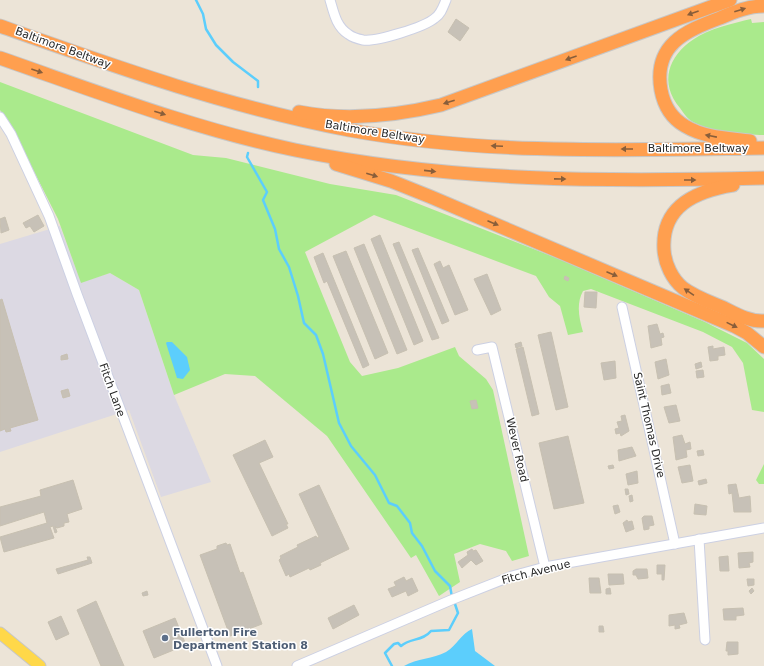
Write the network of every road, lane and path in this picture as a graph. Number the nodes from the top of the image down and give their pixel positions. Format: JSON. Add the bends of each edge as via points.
{"nodes":[{"id":1,"x":330,"y":0,"type":"edge"},
{"id":2,"x":446,"y":0,"type":"edge"},
{"id":3,"x":730,"y":0,"type":"edge"},
{"id":4,"x":764,"y":6,"type":"edge"},
{"id":5,"x":0,"y":26,"type":"edge"},
{"id":6,"x":62,"y":48,"type":"junction"},
{"id":7,"x":0,"y":58,"type":"edge"},
{"id":8,"x":0,"y":117,"type":"edge"},
{"id":9,"x":764,"y":143,"type":"edge"},
{"id":10,"x":764,"y":148,"type":"edge"},
{"id":11,"x":295,"y":150,"type":"junction"},
{"id":12,"x":764,"y":180,"type":"edge"},
{"id":13,"x":622,"y":307,"type":"dead end"},
{"id":14,"x":764,"y":320,"type":"edge"},
{"id":15,"x":764,"y":347,"type":"edge"},
{"id":16,"x":477,"y":350,"type":"dead end"},
{"id":17,"x":764,"y":528,"type":"edge"},
{"id":18,"x":699,"y":539,"type":"junction"},
{"id":19,"x":675,"y":544,"type":"junction"},
{"id":20,"x":545,"y":567,"type":"junction"},
{"id":21,"x":0,"y":634,"type":"edge"},
{"id":22,"x":705,"y":640,"type":"dead end"},
{"id":23,"x":40,"y":666,"type":"edge"},
{"id":24,"x":217,"y":666,"type":"edge"},
{"id":25,"x":297,"y":666,"type":"edge"}],
"edges":[{"from":1,"to":2,"type":"street","via":[[336,20],[343,30],[356,38],[371,40],[429,22],[442,11]]},
{"from":3,"to":6,"type":"highway","one_way":true,"via":[[441,105],[368,116],[328,115],[281,108]]},
{"from":9,"to":4,"type":"highway","one_way":true,"via":[[705,135],[685,126],[676,120],[664,105],[660,76],[667,50],[683,33],[740,10]]},
{"from":5,"to":6,"type":"highway","name":"Baltimore Beltway"},
{"from":10,"to":6,"type":"highway","name":"Baltimore Beltway","one_way":true,"via":[[509,147],[394,137],[305,121],[224,102]]},
{"from":7,"to":11,"type":"highway","one_way":true,"via":[[168,116]]},
{"from":8,"to":24,"type":"street","name":"Fitch Lane","via":[[37,188],[51,222]]},
{"from":11,"to":12,"type":"highway","one_way":true,"via":[[389,167],[509,178]]},
{"from":11,"to":15,"type":"highway","one_way":true,"via":[[391,181],[431,197],[721,320],[747,333]]},
{"from":14,"to":12,"type":"highway","one_way":true,"via":[[746,318],[682,287],[668,267],[664,244],[665,231],[670,220],[683,203],[692,197],[720,187]]},
{"from":13,"to":19,"type":"street","name":"Saint Thomas Drive"},
{"from":16,"to":20,"type":"street","name":"Wever Road","via":[[492,347],[497,361]]},
{"from":17,"to":18,"type":"street","name":"Fitch Avenue"},
{"from":18,"to":19,"type":"street","name":"Fitch Avenue"},
{"from":18,"to":22,"type":"street"},
{"from":19,"to":20,"type":"street","name":"Fitch Avenue"},
{"from":20,"to":25,"type":"street","name":"Fitch Avenue","via":[[512,576],[460,596]]},
{"from":21,"to":23,"type":"main road"}]}
